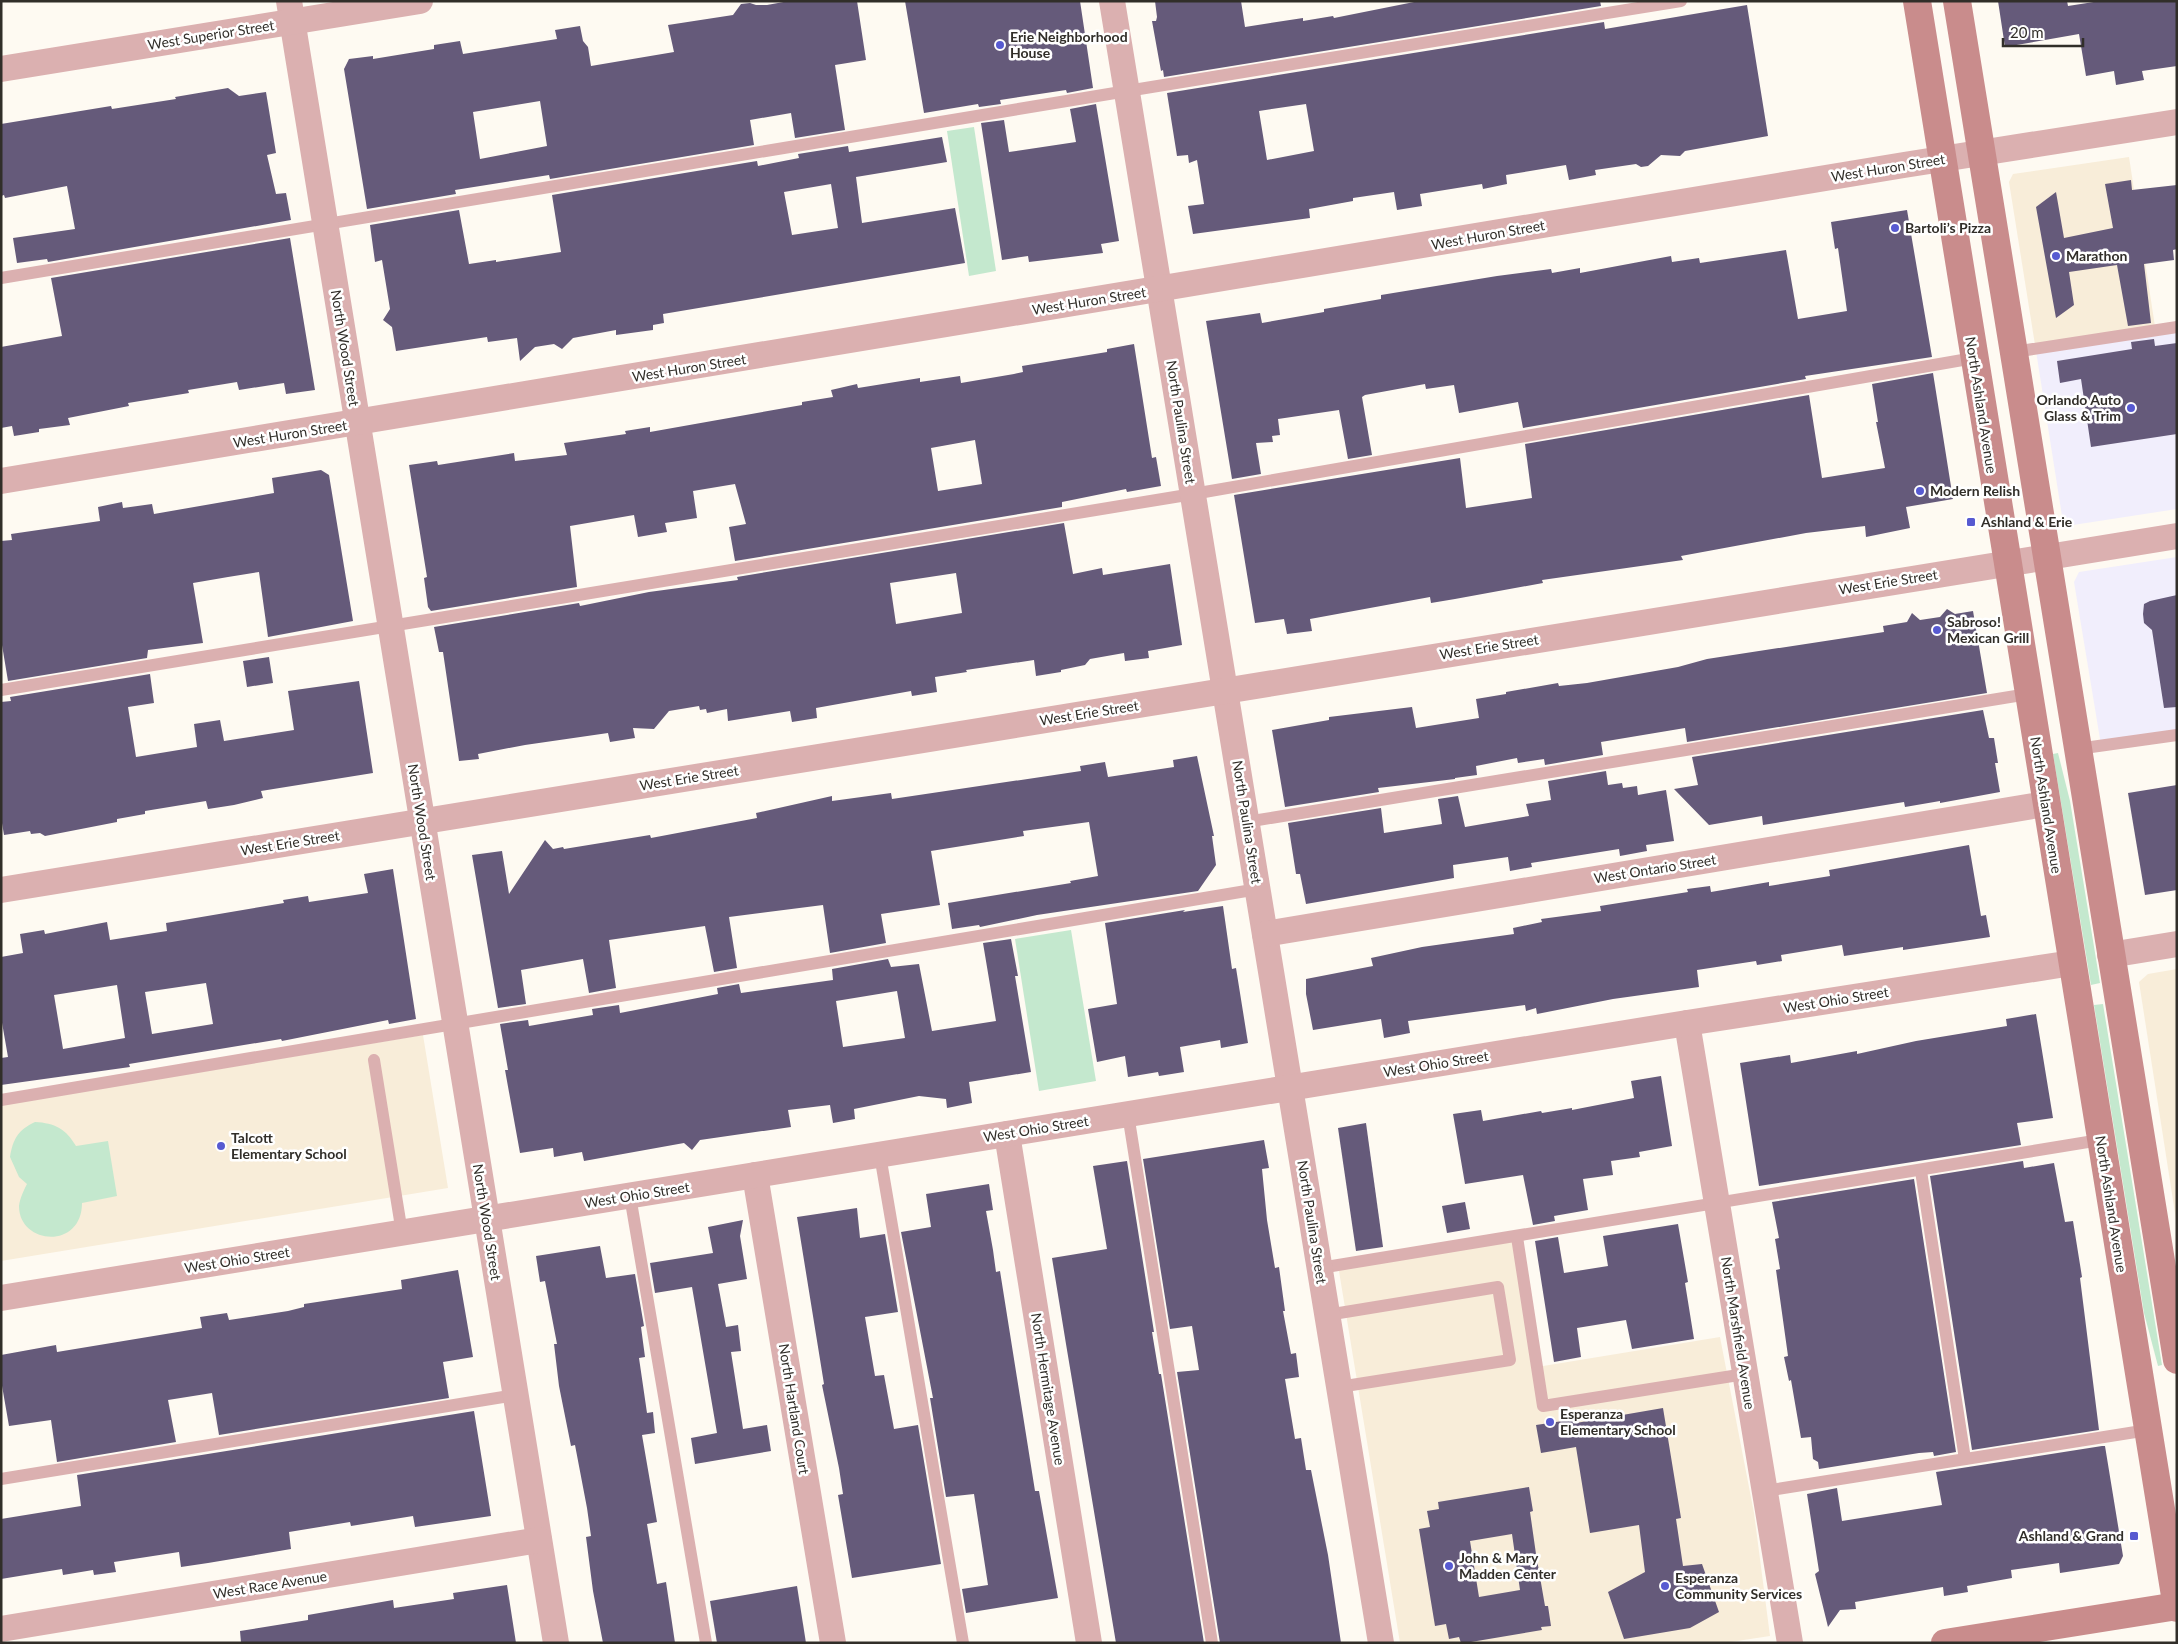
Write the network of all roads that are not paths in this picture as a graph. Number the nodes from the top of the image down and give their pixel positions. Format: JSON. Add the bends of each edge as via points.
{"nodes":[{"id":1,"x":420,"y":1,"type":"edge"},
{"id":2,"x":1112,"y":1,"type":"edge"},
{"id":3,"x":1681,"y":1,"type":"edge"},
{"id":4,"x":1917,"y":1,"type":"edge"},
{"id":5,"x":1957,"y":1,"type":"edge"},
{"id":6,"x":290,"y":11,"type":"edge"},
{"id":7,"x":1,"y":69,"type":"edge"},
{"id":8,"x":1127,"y":91,"type":"junction"},
{"id":9,"x":2177,"y":122,"type":"edge"},
{"id":10,"x":1981,"y":152,"type":"junction"},
{"id":11,"x":1942,"y":159,"type":"junction"},
{"id":12,"x":325,"y":226,"type":"junction"},
{"id":13,"x":1,"y":278,"type":"edge"},
{"id":14,"x":1159,"y":290,"type":"junction"},
{"id":15,"x":2177,"y":327,"type":"edge"},
{"id":16,"x":2014,"y":352,"type":"junction"},
{"id":17,"x":1974,"y":358,"type":"junction"},
{"id":18,"x":357,"y":423,"type":"junction"},
{"id":19,"x":1,"y":481,"type":"edge"},
{"id":20,"x":1193,"y":494,"type":"junction"},
{"id":21,"x":2177,"y":536,"type":"edge"},
{"id":22,"x":2046,"y":557,"type":"junction"},
{"id":23,"x":2007,"y":563,"type":"junction"},
{"id":24,"x":390,"y":626,"type":"junction"},
{"id":25,"x":1,"y":690,"type":"edge"},
{"id":26,"x":1225,"y":691,"type":"junction"},
{"id":27,"x":2028,"y":694,"type":"junction"},
{"id":28,"x":2177,"y":735,"type":"edge"},
{"id":29,"x":2077,"y":749,"type":"junction"},
{"id":30,"x":2045,"y":804,"type":"junction"},
{"id":31,"x":422,"y":821,"type":"junction"},
{"id":32,"x":1246,"y":822,"type":"junction"},
{"id":33,"x":1258,"y":889,"type":"junction"},
{"id":34,"x":1,"y":890,"type":"edge"},
{"id":35,"x":1265,"y":934,"type":"junction"},
{"id":36,"x":2177,"y":944,"type":"edge"},
{"id":37,"x":2110,"y":954,"type":"junction"},
{"id":38,"x":2072,"y":963,"type":"junction"},
{"id":39,"x":1686,"y":1023,"type":"junction"},
{"id":40,"x":455,"y":1025,"type":"junction"},
{"id":41,"x":374,"y":1060,"type":"dead end"},
{"id":42,"x":1290,"y":1088,"type":"junction"},
{"id":43,"x":1,"y":1100,"type":"edge"},
{"id":44,"x":1128,"y":1114,"type":"junction"},
{"id":45,"x":1007,"y":1134,"type":"junction"},
{"id":46,"x":2100,"y":1140,"type":"junction"},
{"id":47,"x":880,"y":1155,"type":"junction"},
{"id":48,"x":1921,"y":1171,"type":"junction"},
{"id":49,"x":755,"y":1175,"type":"junction"},
{"id":50,"x":630,"y":1196,"type":"junction"},
{"id":51,"x":1717,"y":1204,"type":"junction"},
{"id":52,"x":487,"y":1219,"type":"junction"},
{"id":53,"x":402,"y":1233,"type":"junction"},
{"id":54,"x":1517,"y":1236,"type":"junction"},
{"id":55,"x":1320,"y":1268,"type":"junction"},
{"id":56,"x":1,"y":1298,"type":"edge"},
{"id":57,"x":2172,"y":1304,"type":"edge"},
{"id":58,"x":1327,"y":1314,"type":"junction"},
{"id":59,"x":2177,"y":1360,"type":"edge"},
{"id":60,"x":1745,"y":1374,"type":"junction"},
{"id":61,"x":1339,"y":1387,"type":"junction"},
{"id":62,"x":515,"y":1395,"type":"junction"},
{"id":63,"x":2148,"y":1430,"type":"junction"},
{"id":64,"x":1965,"y":1459,"type":"junction"},
{"id":65,"x":1,"y":1479,"type":"edge"},
{"id":66,"x":1765,"y":1491,"type":"junction"},
{"id":67,"x":539,"y":1540,"type":"junction"},
{"id":68,"x":2177,"y":1606,"type":"edge"},
{"id":69,"x":1,"y":1629,"type":"edge"},
{"id":70,"x":556,"y":1643,"type":"edge"},
{"id":71,"x":706,"y":1643,"type":"edge"},
{"id":72,"x":833,"y":1643,"type":"edge"},
{"id":73,"x":963,"y":1643,"type":"edge"},
{"id":74,"x":1089,"y":1643,"type":"edge"},
{"id":75,"x":1212,"y":1643,"type":"edge"},
{"id":76,"x":1381,"y":1643,"type":"edge"},
{"id":77,"x":1790,"y":1643,"type":"edge"},
{"id":78,"x":1945,"y":1643,"type":"edge"}],
"edges":[{"from":1,"to":6,"type":"street","name":"West Superior Street"},
{"from":2,"to":8,"type":"street","name":"North Paulina Street"},
{"from":3,"to":8,"type":"lane"},
{"from":4,"to":11,"type":"main road","name":"North Ashland Avenue"},
{"from":5,"to":10,"type":"main road"},
{"from":6,"to":7,"type":"street","name":"West Superior Street"},
{"from":6,"to":12,"type":"street","name":"North Wood Street"},
{"from":8,"to":12,"type":"lane"},
{"from":8,"to":14,"type":"street","name":"North Paulina Street"},
{"from":9,"to":10,"type":"street","name":"West Huron Street"},
{"from":10,"to":11,"type":"street","name":"West Huron Street"},
{"from":10,"to":16,"type":"main road"},
{"from":11,"to":14,"type":"street","name":"West Huron Street"},
{"from":11,"to":17,"type":"main road","name":"North Ashland Avenue"},
{"from":12,"to":13,"type":"lane"},
{"from":12,"to":18,"type":"street","name":"North Wood Street"},
{"from":14,"to":18,"type":"street","name":"West Huron Street"},
{"from":14,"to":20,"type":"street","name":"North Paulina Street"},
{"from":15,"to":16,"type":"lane"},
{"from":16,"to":22,"type":"main road"},
{"from":17,"to":20,"type":"lane"},
{"from":17,"to":23,"type":"main road","name":"North Ashland Avenue"},
{"from":18,"to":19,"type":"street","name":"West Huron Street"},
{"from":18,"to":24,"type":"street","name":"North Wood Street"},
{"from":20,"to":24,"type":"lane"},
{"from":20,"to":26,"type":"street","name":"North Paulina Street"},
{"from":21,"to":22,"type":"street","name":"West Erie Street"},
{"from":22,"to":23,"type":"street","name":"West Erie Street"},
{"from":22,"to":29,"type":"main road"},
{"from":23,"to":26,"type":"street","name":"West Erie Street"},
{"from":23,"to":27,"type":"main road","name":"North Ashland Avenue"},
{"from":24,"to":25,"type":"lane"},
{"from":24,"to":31,"type":"street","name":"North Wood Street"},
{"from":26,"to":31,"type":"street","name":"West Erie Street"},
{"from":26,"to":32,"type":"street","name":"North Paulina Street"},
{"from":27,"to":30,"type":"main road","name":"North Ashland Avenue"},
{"from":27,"to":32,"type":"lane"},
{"from":28,"to":29,"type":"lane"},
{"from":29,"to":37,"type":"main road"},
{"from":30,"to":35,"type":"street","name":"West Ontario Street"},
{"from":30,"to":38,"type":"main road","name":"North Ashland Avenue"},
{"from":31,"to":34,"type":"street","name":"West Erie Street"},
{"from":31,"to":40,"type":"street","name":"North Wood Street"},
{"from":32,"to":33,"type":"street","name":"North Paulina Street"},
{"from":33,"to":35,"type":"street","name":"North Paulina Street"},
{"from":33,"to":40,"type":"lane"},
{"from":35,"to":42,"type":"street","name":"North Paulina Street"},
{"from":36,"to":37,"type":"street"},
{"from":37,"to":57,"type":"main road"},
{"from":38,"to":39,"type":"street","name":"West Ohio Street"},
{"from":38,"to":46,"type":"main road","name":"North Ashland Avenue"},
{"from":39,"to":42,"type":"street","name":"West Ohio Street"},
{"from":39,"to":51,"type":"street","name":"North Marshfield Avenue"},
{"from":40,"to":43,"type":"lane"},
{"from":40,"to":52,"type":"street","name":"North Wood Street"},
{"from":41,"to":53,"type":"lane"},
{"from":42,"to":44,"type":"street","name":"West Ohio Street"},
{"from":42,"to":55,"type":"street","name":"North Paulina Street"},
{"from":44,"to":45,"type":"street","name":"West Ohio Street"},
{"from":44,"to":75,"type":"lane"},
{"from":45,"to":47,"type":"street","name":"West Ohio Street"},
{"from":45,"to":74,"type":"street","name":"North Hermitage Avenue"},
{"from":46,"to":48,"type":"lane"},
{"from":46,"to":63,"type":"main road","name":"North Ashland Avenue"},
{"from":47,"to":49,"type":"street","name":"West Ohio Street"},
{"from":47,"to":73,"type":"lane"},
{"from":48,"to":51,"type":"lane"},
{"from":48,"to":64,"type":"lane"},
{"from":49,"to":50,"type":"street","name":"West Ohio Street"},
{"from":49,"to":72,"type":"street","name":"North Hartland Court"},
{"from":50,"to":52,"type":"street","name":"West Ohio Street"},
{"from":50,"to":71,"type":"lane"},
{"from":51,"to":54,"type":"lane"},
{"from":51,"to":60,"type":"street","name":"North Marshfield Avenue"},
{"from":52,"to":53,"type":"street","name":"West Ohio Street"},
{"from":52,"to":62,"type":"street","name":"North Wood Street"},
{"from":53,"to":56,"type":"street","name":"West Ohio Street"},
{"from":54,"to":55,"type":"lane"},
{"from":54,"to":60,"type":"lane","via":[[1542,1406]]},
{"from":55,"to":58,"type":"street","name":"North Paulina Street"},
{"from":57,"to":59,"type":"main road"},
{"from":58,"to":61,"type":"street","name":"North Paulina Street"},
{"from":58,"to":61,"type":"lane","via":[[1498,1286],[1510,1360]]},
{"from":60,"to":66,"type":"street","name":"North Marshfield Avenue"},
{"from":61,"to":76,"type":"street","name":"North Paulina Street"},
{"from":62,"to":65,"type":"lane"},
{"from":62,"to":67,"type":"street","name":"North Wood Street"},
{"from":63,"to":64,"type":"lane"},
{"from":63,"to":68,"type":"main road","name":"North Ashland Avenue"},
{"from":64,"to":66,"type":"lane"},
{"from":66,"to":77,"type":"street","name":"North Marshfield Avenue"},
{"from":67,"to":69,"type":"street","name":"West Race Avenue"},
{"from":67,"to":70,"type":"street","name":"North Wood Street"},
{"from":68,"to":78,"type":"main road"}]}
